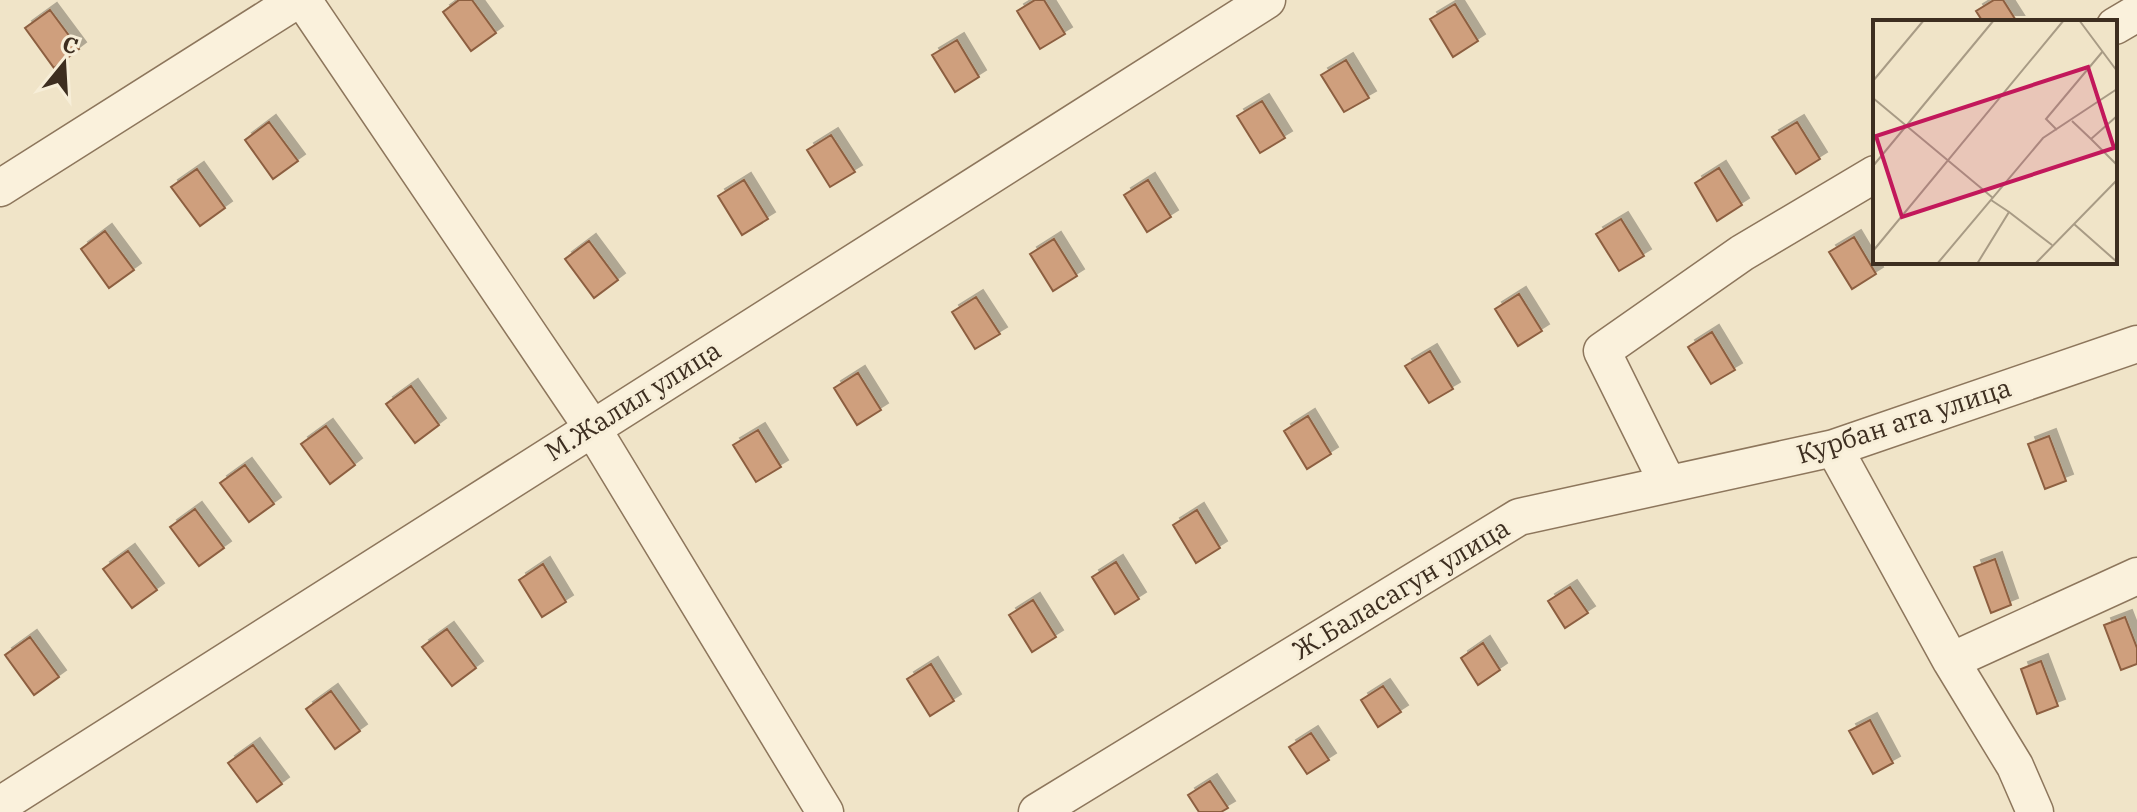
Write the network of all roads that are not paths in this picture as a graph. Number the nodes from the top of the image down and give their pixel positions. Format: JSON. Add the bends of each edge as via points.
{"nodes":[{"id":1,"x":300,"y":0,"type":"edge"},
{"id":2,"x":1267,"y":0,"type":"edge"},
{"id":3,"x":2137,"y":13,"type":"edge"},
{"id":4,"x":2117,"y":25,"type":"edge"},
{"id":5,"x":1873,"y":175,"type":"edge"},
{"id":6,"x":0,"y":188,"type":"edge"},
{"id":7,"x":2137,"y":344,"type":"edge"},
{"id":8,"x":591,"y":426,"type":"junction"},
{"id":9,"x":1834,"y":448,"type":"junction"},
{"id":10,"x":1667,"y":482,"type":"junction"},
{"id":11,"x":2137,"y":576,"type":"edge"},
{"id":12,"x":1951,"y":661,"type":"junction"},
{"id":13,"x":0,"y":805,"type":"edge"},
{"id":14,"x":825,"y":812,"type":"edge"},
{"id":15,"x":1037,"y":812,"type":"edge"},
{"id":16,"x":2035,"y":812,"type":"edge"}],
"edges":[{"from":1,"to":6,"type":"street"},
{"from":1,"to":8,"type":"street"},
{"from":2,"to":8,"type":"street","name":"М.Жалил улица"},
{"from":3,"to":4,"type":"street"},
{"from":5,"to":10,"type":"street","via":[[1742,253],[1602,351]]},
{"from":7,"to":9,"type":"street","name":"Курбан ата улица"},
{"from":8,"to":13,"type":"street","name":"М.Жалил улица"},
{"from":8,"to":14,"type":"street"},
{"from":9,"to":10,"type":"street","name":"Курбан ата улица"},
{"from":9,"to":12,"type":"street"},
{"from":10,"to":15,"type":"street","name":"Ж.Баласагун улица","via":[[1519,517]]},
{"from":11,"to":12,"type":"street"},
{"from":12,"to":16,"type":"street","via":[[2015,766]]}]}
